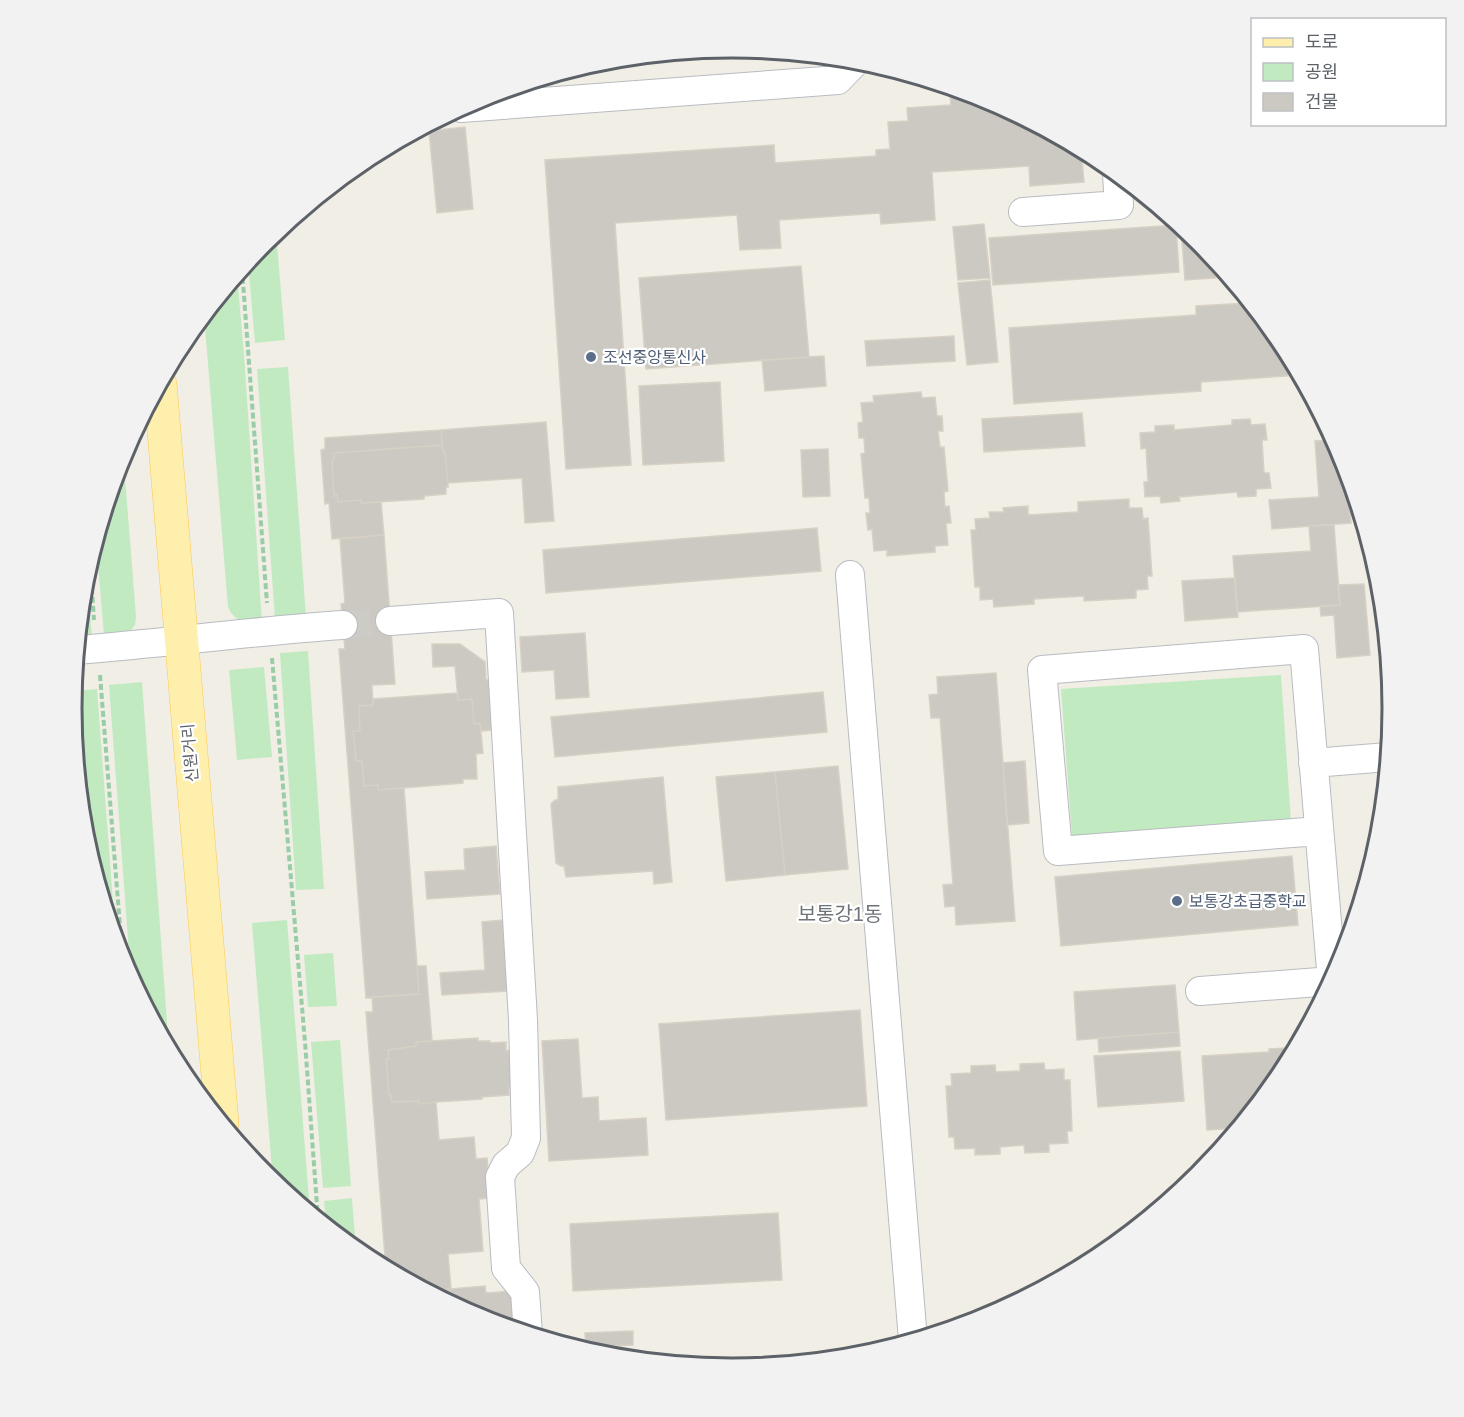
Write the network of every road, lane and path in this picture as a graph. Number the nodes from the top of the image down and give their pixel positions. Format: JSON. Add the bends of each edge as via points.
{"nodes":[{"id":1,"x":848,"y":69,"type":"edge"},
{"id":2,"x":488,"y":106,"type":"edge"},
{"id":3,"x":1118,"y":186,"type":"edge"},
{"id":4,"x":1023,"y":212,"type":"dead end"},
{"id":5,"x":243,"y":280,"type":"edge"},
{"id":6,"x":161,"y":398,"type":"edge"},
{"id":7,"x":850,"y":575,"type":"dead end"},
{"id":8,"x":390,"y":621,"type":"tunnel mouth"},
{"id":9,"x":343,"y":625,"type":"tunnel mouth"},
{"id":10,"x":88,"y":626,"type":"edge"},
{"id":11,"x":269,"y":630,"type":"junction"},
{"id":12,"x":181,"y":639,"type":"junction"},
{"id":13,"x":87,"y":649,"type":"edge"},
{"id":14,"x":1380,"y":758,"type":"edge"},
{"id":15,"x":1313,"y":763,"type":"junction"},
{"id":16,"x":1319,"y":831,"type":"junction"},
{"id":17,"x":120,"y":928,"type":"edge"},
{"id":18,"x":1330,"y":963,"type":"edge"},
{"id":19,"x":1322,"y":982,"type":"edge"},
{"id":20,"x":1200,"y":992,"type":"dead end"},
{"id":21,"x":221,"y":1110,"type":"edge"},
{"id":22,"x":317,"y":1209,"type":"edge"},
{"id":23,"x":527,"y":1325,"type":"edge"},
{"id":24,"x":912,"y":1332,"type":"edge"}],
"edges":[{"from":1,"to":2,"type":"street","via":[[838,80]]},
{"from":3,"to":4,"type":"street","via":[[1119,205]]},
{"from":5,"to":11,"type":"path"},
{"from":6,"to":12,"type":"main road","name":"신원거리"},
{"from":7,"to":24,"type":"street"},
{"from":8,"to":23,"type":"street","via":[[499,613],[523,1020],[526,1138],[501,1178],[506,1268],[525,1292]]},
{"from":9,"to":11,"type":"street"},
{"from":10,"to":13,"type":"path"},
{"from":11,"to":12,"type":"street"},
{"from":11,"to":22,"type":"path"},
{"from":12,"to":13,"type":"street"},
{"from":12,"to":21,"type":"main road","name":"신원거리"},
{"from":13,"to":17,"type":"path","via":[[102,687]]},
{"from":14,"to":15,"type":"street"},
{"from":15,"to":16,"type":"street"},
{"from":15,"to":16,"type":"street","via":[[1304,648],[1042,670],[1058,851]]},
{"from":16,"to":18,"type":"street"},
{"from":19,"to":20,"type":"street"}]}
